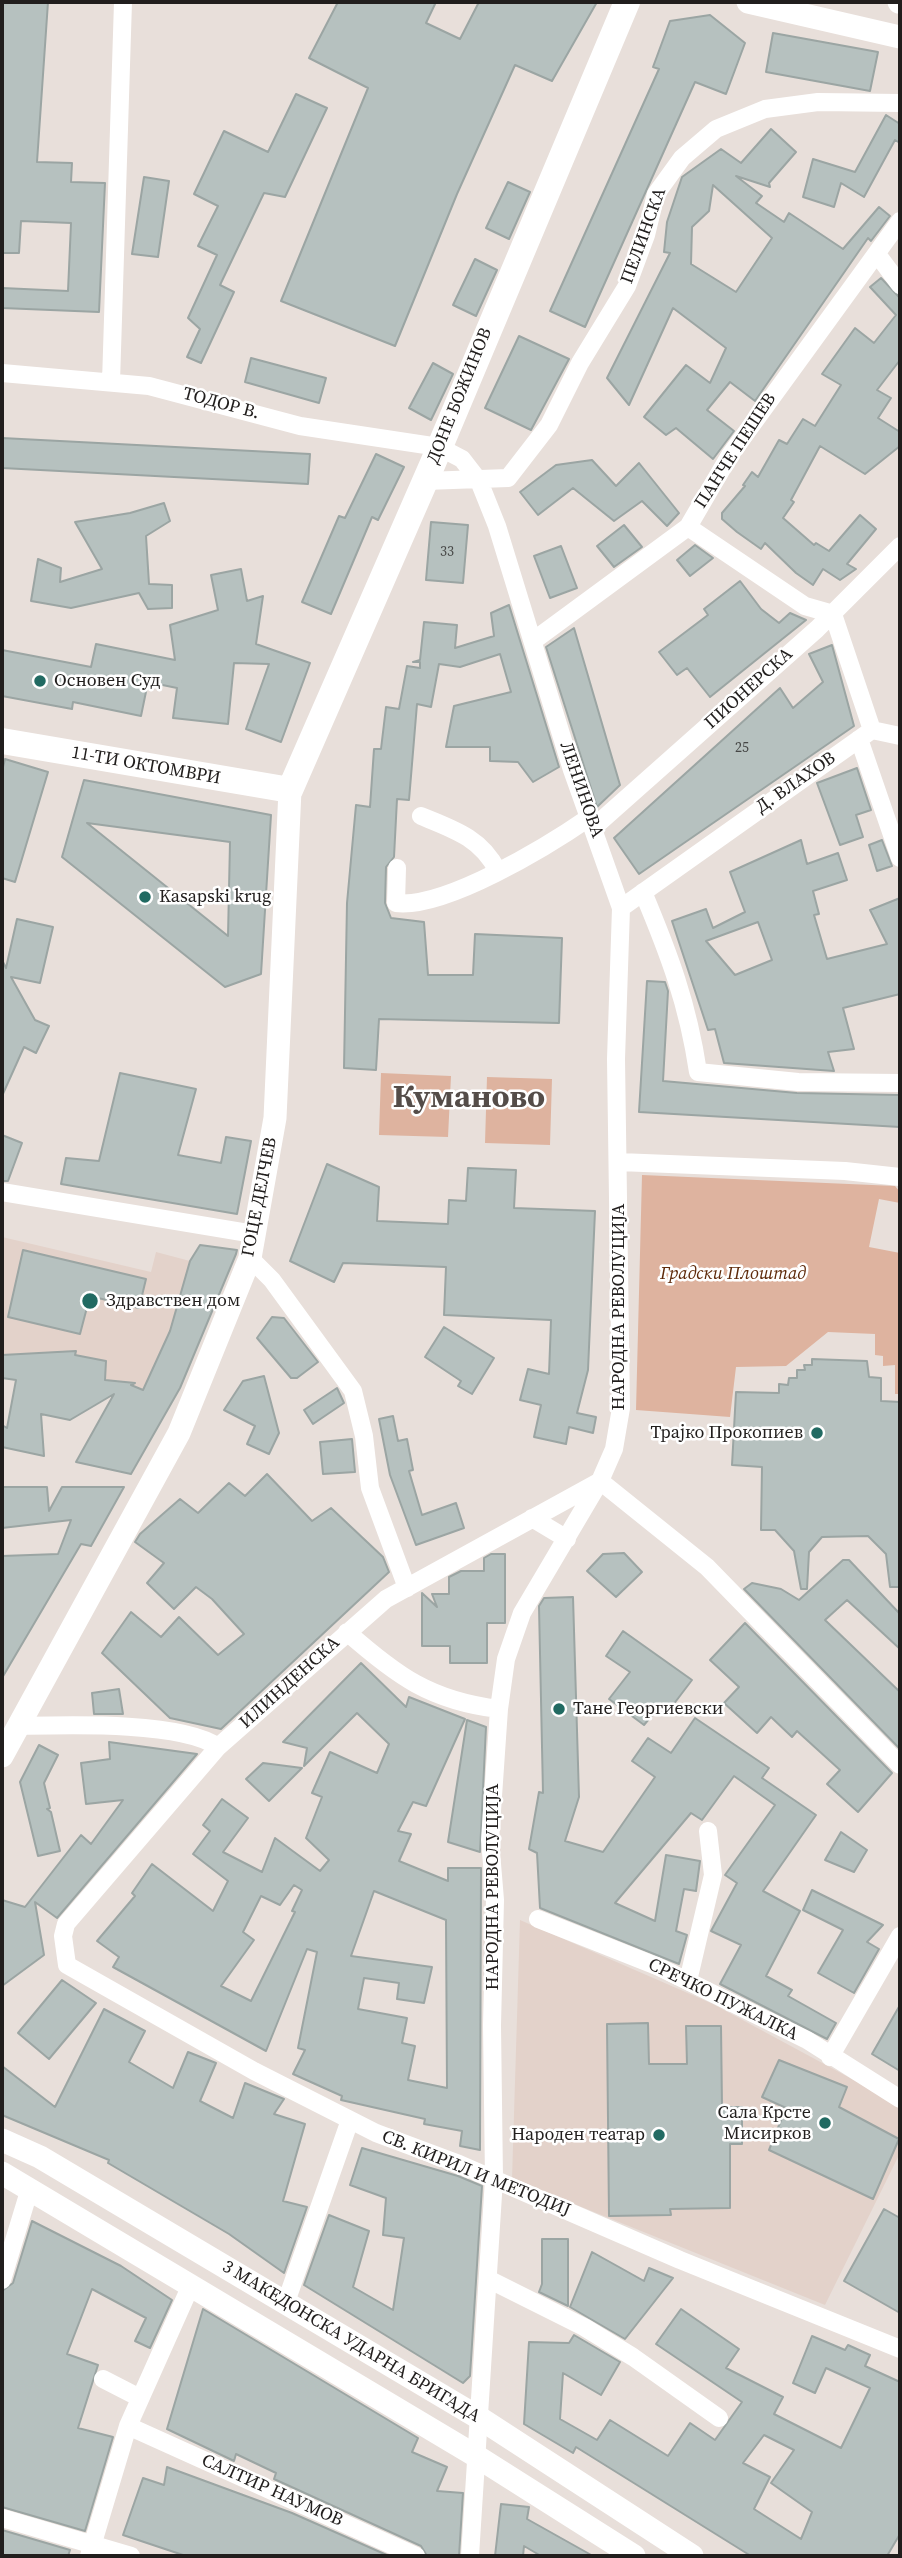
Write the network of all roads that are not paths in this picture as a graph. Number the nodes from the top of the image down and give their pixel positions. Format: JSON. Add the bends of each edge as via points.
{"nodes":[{"id":1,"x":123,"y":2,"type":"edge"},
{"id":2,"x":627,"y":2,"type":"edge"},
{"id":3,"x":748,"y":2,"type":"edge"},
{"id":4,"x":900,"y":37,"type":"edge"},
{"id":5,"x":900,"y":103,"type":"edge"},
{"id":6,"x":900,"y":221,"type":"edge"},
{"id":7,"x":877,"y":254,"type":"junction"},
{"id":8,"x":900,"y":285,"type":"edge"},
{"id":9,"x":2,"y":373,"type":"edge"},
{"id":10,"x":111,"y":382,"type":"junction"},
{"id":11,"x":439,"y":447,"type":"junction"},
{"id":12,"x":425,"y":481,"type":"junction"},
{"id":13,"x":479,"y":481,"type":"junction"},
{"id":14,"x":688,"y":527,"type":"junction"},
{"id":15,"x":900,"y":546,"type":"edge"},
{"id":16,"x":833,"y":614,"type":"junction"},
{"id":17,"x":533,"y":642,"type":"junction"},
{"id":18,"x":865,"y":735,"type":"junction"},
{"id":19,"x":900,"y":736,"type":"edge"},
{"id":20,"x":2,"y":741,"type":"edge"},
{"id":21,"x":290,"y":790,"type":"junction"},
{"id":22,"x":421,"y":816,"type":"dead end"},
{"id":23,"x":592,"y":822,"type":"junction"},
{"id":24,"x":900,"y":858,"type":"edge"},
{"id":25,"x":397,"y":868,"type":"dead end"},
{"id":26,"x":497,"y":870,"type":"junction"},
{"id":27,"x":643,"y":892,"type":"junction"},
{"id":28,"x":621,"y":908,"type":"junction"},
{"id":29,"x":900,"y":1083,"type":"edge"},
{"id":30,"x":619,"y":1162,"type":"junction"},
{"id":31,"x":900,"y":1177,"type":"edge"},
{"id":32,"x":2,"y":1192,"type":"edge"},
{"id":33,"x":254,"y":1234,"type":"junction"},
{"id":34,"x":250,"y":1258,"type":"junction"},
{"id":35,"x":600,"y":1481,"type":"junction"},
{"id":36,"x":532,"y":1518,"type":"junction"},
{"id":37,"x":567,"y":1539,"type":"junction"},
{"id":38,"x":407,"y":1588,"type":"junction"},
{"id":39,"x":347,"y":1632,"type":"junction"},
{"id":40,"x":499,"y":1709,"type":"junction"},
{"id":41,"x":12,"y":1731,"type":"edge"},
{"id":42,"x":218,"y":1747,"type":"junction"},
{"id":43,"x":2,"y":1756,"type":"edge"},
{"id":44,"x":900,"y":1765,"type":"edge"},
{"id":45,"x":708,"y":1831,"type":"dead end"},
{"id":46,"x":538,"y":1919,"type":"dead end"},
{"id":47,"x":900,"y":1936,"type":"edge"},
{"id":48,"x":67,"y":1965,"type":"joint"},
{"id":49,"x":688,"y":1981,"type":"junction"},
{"id":50,"x":830,"y":2057,"type":"junction"},
{"id":51,"x":900,"y":2099,"type":"edge"},
{"id":52,"x":350,"y":2120,"type":"junction"},
{"id":53,"x":2,"y":2140,"type":"edge"},
{"id":54,"x":2,"y":2174,"type":"edge"},
{"id":55,"x":494,"y":2179,"type":"junction"},
{"id":56,"x":30,"y":2188,"type":"junction"},
{"id":57,"x":488,"y":2279,"type":"junction"},
{"id":58,"x":2,"y":2280,"type":"edge"},
{"id":59,"x":191,"y":2285,"type":"junction"},
{"id":60,"x":286,"y":2302,"type":"junction"},
{"id":61,"x":900,"y":2349,"type":"edge"},
{"id":62,"x":103,"y":2379,"type":"dead end"},
{"id":63,"x":140,"y":2398,"type":"junction"},
{"id":64,"x":481,"y":2418,"type":"junction"},
{"id":65,"x":719,"y":2418,"type":"dead end"},
{"id":66,"x":128,"y":2426,"type":"junction"},
{"id":67,"x":476,"y":2456,"type":"junction"},
{"id":68,"x":2,"y":2518,"type":"edge"},
{"id":69,"x":91,"y":2550,"type":"edge"},
{"id":70,"x":131,"y":2556,"type":"edge"},
{"id":71,"x":416,"y":2556,"type":"edge"},
{"id":72,"x":470,"y":2556,"type":"edge"},
{"id":73,"x":634,"y":2556,"type":"edge"},
{"id":74,"x":692,"y":2556,"type":"edge"}],
"edges":[{"from":1,"to":10,"type":"street"},
{"from":2,"to":11,"type":"main road","name":"ДОНЕ БОЖИНОВ"},
{"from":3,"to":4,"type":"street"},
{"from":5,"to":13,"type":"street","name":"ПЕЛИНСКА","via":[[818,102],[765,108],[699,142],[656,194],[627,286],[549,425],[508,478]]},
{"from":6,"to":7,"type":"street","name":"ПАНЧЕ ПЕШЕВ"},
{"from":7,"to":8,"type":"street"},
{"from":7,"to":14,"type":"street","name":"ПАНЧЕ ПЕШЕВ","via":[[730,454]]},
{"from":9,"to":10,"type":"street","name":"ТОДОР В."},
{"from":10,"to":11,"type":"street","name":"ТОДОР В.","via":[[173,391],[300,426]]},
{"from":11,"to":12,"type":"main road","name":"ДОНЕ БОЖИНОВ"},
{"from":11,"to":13,"type":"street","name":"ЛЕНИНОВА","via":[[462,459]]},
{"from":12,"to":13,"type":"street","name":"ПЕЛИНСКА"},
{"from":12,"to":21,"type":"main road","name":"ДОНЕ БОЖИНОВ"},
{"from":13,"to":17,"type":"street","name":"ЛЕНИНОВА"},
{"from":14,"to":16,"type":"street","via":[[805,606]]},
{"from":14,"to":17,"type":"street","name":"ПАНЧЕ ПЕШЕВ"},
{"from":15,"to":16,"type":"street","name":"ПИОНЕРСКА"},
{"from":16,"to":18,"type":"street"},
{"from":16,"to":23,"type":"street","name":"ПИОНЕРСКА"},
{"from":17,"to":23,"type":"street","name":"ЛЕНИНОВА"},
{"from":18,"to":19,"type":"street"},
{"from":18,"to":24,"type":"street"},
{"from":18,"to":27,"type":"street","name":"Д. ВЛАХОВ"},
{"from":20,"to":21,"type":"main road","name":"11-ТИ ОКТОМВРИ"},
{"from":21,"to":33,"type":"street","name":"ГОЦЕ ДЕЛЧЕВ","via":[[275,1118]]},
{"from":22,"to":26,"type":"street","via":[[472,839],[488,853]]},
{"from":23,"to":26,"type":"street","name":"ПИОНЕРСКА"},
{"from":23,"to":28,"type":"street","name":"ЛЕНИНОВА"},
{"from":25,"to":26,"type":"street","name":"ПИОНЕРСКА","via":[[396,903],[410,905],[442,897]]},
{"from":27,"to":28,"type":"street","name":"Д. ВЛАХОВ"},
{"from":27,"to":29,"type":"street","via":[[678,978],[698,1072],[798,1082]]},
{"from":28,"to":30,"type":"street","name":"ЛЕНИНОВА","via":[[615,1059]]},
{"from":30,"to":31,"type":"street"},
{"from":30,"to":35,"type":"street","name":"НАРОДНА РЕВОЛУЦИЈА","via":[[621,1408],[614,1449]]},
{"from":32,"to":33,"type":"street"},
{"from":33,"to":34,"type":"street","name":"ГОЦЕ ДЕЛЧЕВ"},
{"from":34,"to":38,"type":"street","via":[[279,1289],[353,1391],[370,1488]]},
{"from":34,"to":41,"type":"street","name":"ГОЦЕ ДЕЛЧЕВ","via":[[179,1433]]},
{"from":35,"to":36,"type":"street","name":"ИЛИНДЕНСКА"},
{"from":35,"to":37,"type":"street","name":"НАРОДНА РЕВОЛУЦИЈА"},
{"from":35,"to":44,"type":"street","via":[[707,1567]]},
{"from":36,"to":37,"type":"street"},
{"from":36,"to":38,"type":"street","name":"ИЛИНДЕНСКА"},
{"from":37,"to":40,"type":"street","name":"НАРОДНА РЕВОЛУЦИЈА","via":[[522,1613],[506,1659]]},
{"from":38,"to":39,"type":"street","name":"ИЛИНДЕНСКА","via":[[386,1599]]},
{"from":39,"to":40,"type":"street","via":[[426,1692]]},
{"from":39,"to":42,"type":"street","name":"ИЛИНДЕНСКА"},
{"from":40,"to":55,"type":"street","name":"НАРОДНА РЕВОЛУЦИЈА","via":[[490,1840],[495,1900]]},
{"from":41,"to":42,"type":"street","via":[[135,1728],[206,1739]]},
{"from":41,"to":43,"type":"street","name":"ГОЦЕ ДЕЛЧЕВ"},
{"from":42,"to":48,"type":"street","name":"ИЛИНДЕНСКА","via":[[66,1924]]},
{"from":45,"to":49,"type":"street","via":[[713,1875]]},
{"from":46,"to":49,"type":"street","name":"СРЕЧКО ПУЖАЛКА"},
{"from":47,"to":50,"type":"street"},
{"from":48,"to":52,"type":"street","name":"СВ. КИРИЛ И МЕТОДИЈ"},
{"from":49,"to":50,"type":"street","name":"СРЕЧКО ПУЖАЛКА","via":[[807,2040]]},
{"from":50,"to":51,"type":"street","name":"СРЕЧКО ПУЖАЛКА"},
{"from":52,"to":55,"type":"street","name":"СВ. КИРИЛ И МЕТОДИЈ"},
{"from":52,"to":60,"type":"street"},
{"from":53,"to":60,"type":"street","name":"3 МАКЕДОНСКА УДАРНА БРИГАДА","via":[[40,2157]]},
{"from":54,"to":56,"type":"street","name":"3 МАКЕДОНСКА УДАРНА БРИГАДА"},
{"from":55,"to":57,"type":"street","name":"НАРОДНА РЕВОЛУЦИЈА"},
{"from":55,"to":61,"type":"street","name":"СВ. КИРИЛ И МЕТОДИЈ"},
{"from":56,"to":58,"type":"street"},
{"from":56,"to":59,"type":"street","name":"3 МАКЕДОНСКА УДАРНА БРИГАДА"},
{"from":57,"to":64,"type":"street","name":"НАРОДНА РЕВОЛУЦИЈА"},
{"from":57,"to":65,"type":"street","via":[[634,2357]]},
{"from":59,"to":63,"type":"street"},
{"from":59,"to":67,"type":"street","name":"3 МАКЕДОНСКА УДАРНА БРИГАДА"},
{"from":60,"to":64,"type":"street","name":"3 МАКЕДОНСКА УДАРНА БРИГАДА"},
{"from":62,"to":63,"type":"street"},
{"from":63,"to":66,"type":"street"},
{"from":64,"to":67,"type":"street","name":"НАРОДНА РЕВОЛУЦИЈА"},
{"from":64,"to":74,"type":"street","name":"3 МАКЕДОНСКА УДАРНА БРИГАДА"},
{"from":66,"to":69,"type":"street"},
{"from":66,"to":71,"type":"street","name":"САЛТИР НАУМОВ"},
{"from":67,"to":72,"type":"street","name":"НАРОДНА РЕВОЛУЦИЈА"},
{"from":67,"to":73,"type":"street","name":"3 МАКЕДОНСКА УДАРНА БРИГАДА"},
{"from":68,"to":69,"type":"street"},
{"from":69,"to":70,"type":"street"}]}
